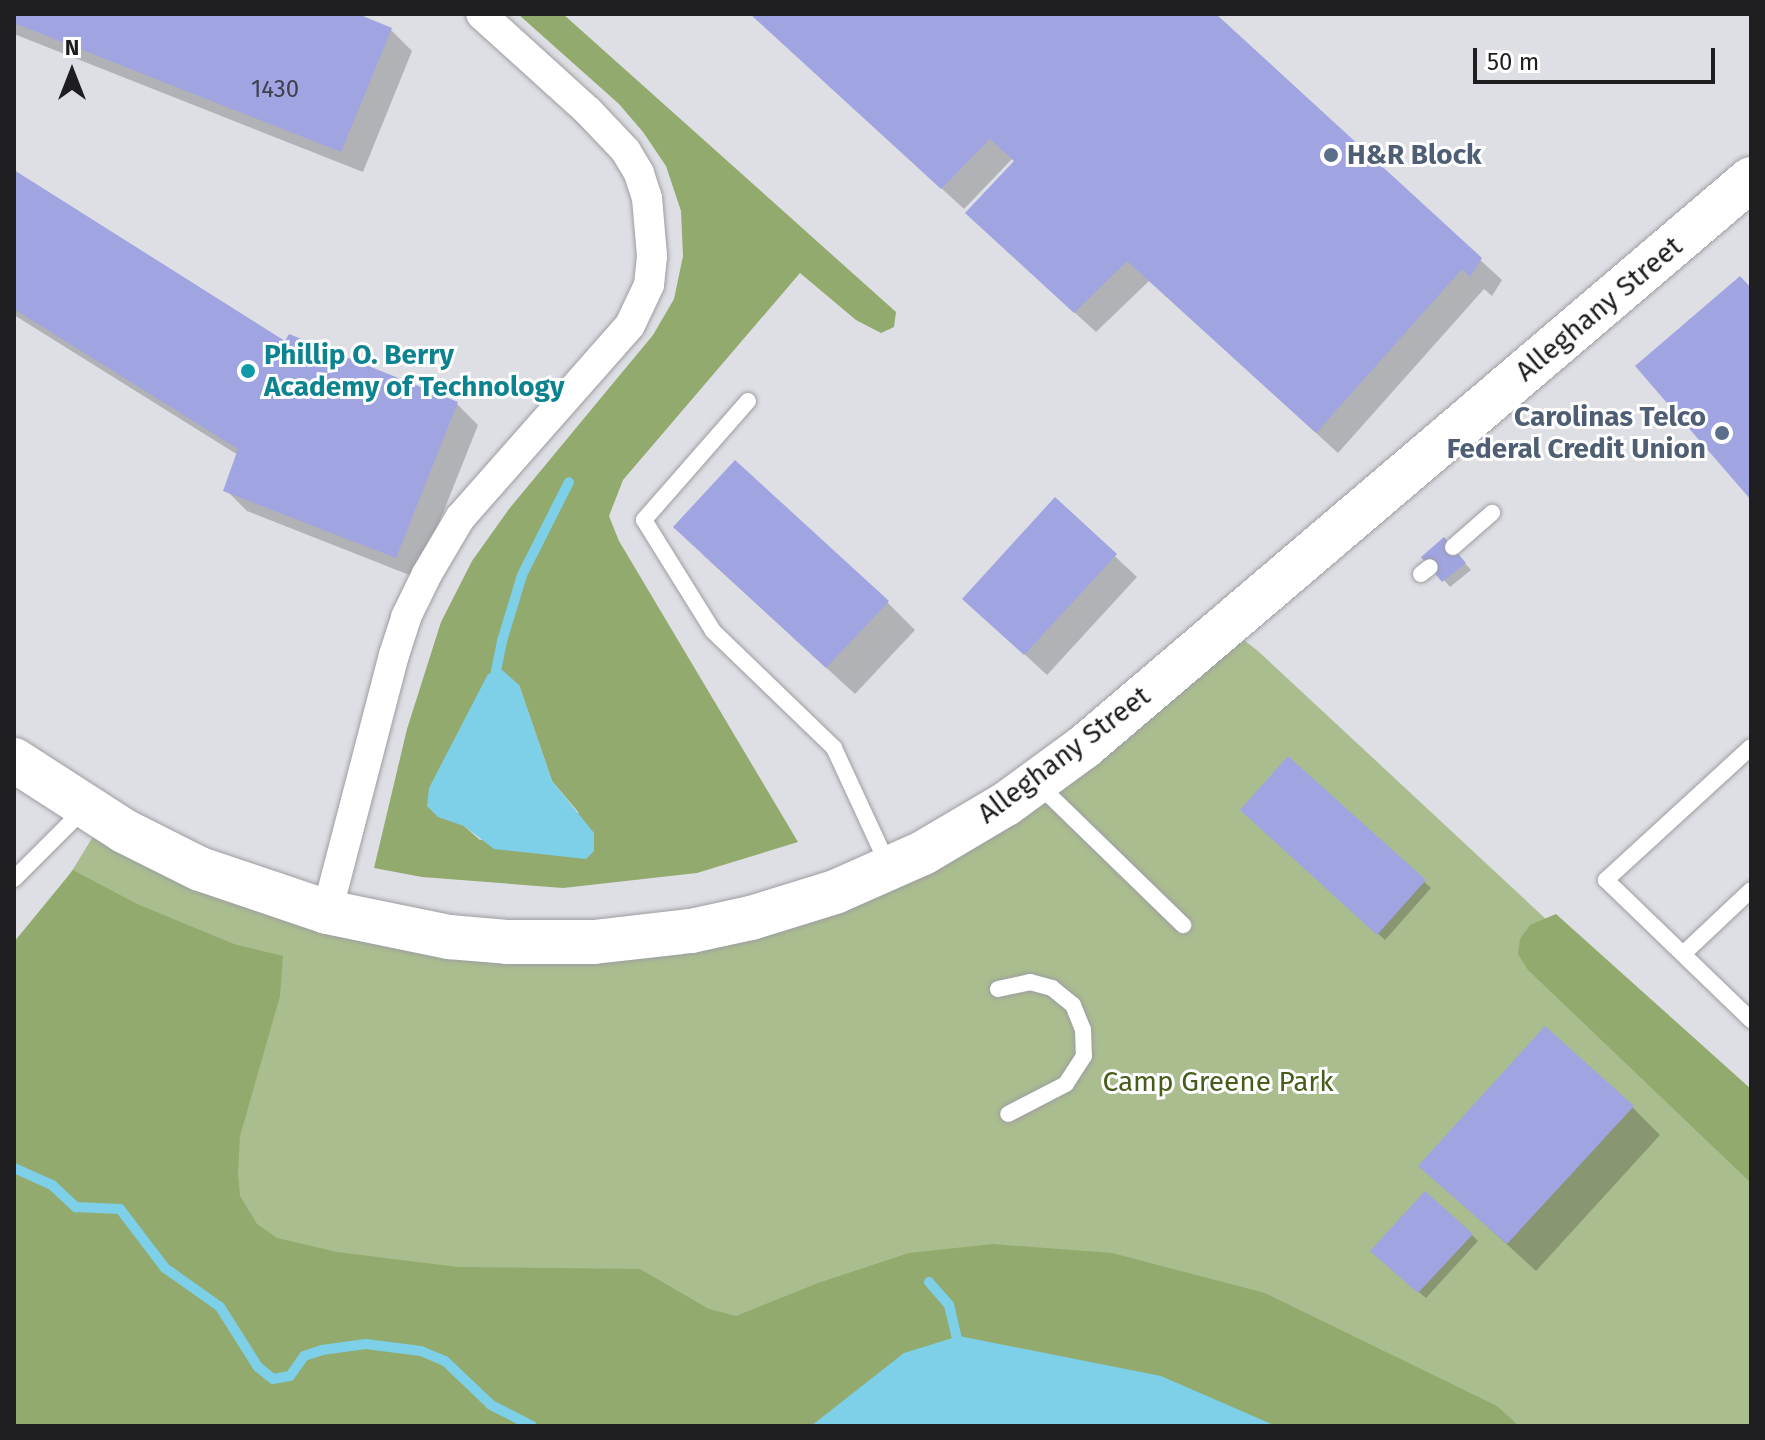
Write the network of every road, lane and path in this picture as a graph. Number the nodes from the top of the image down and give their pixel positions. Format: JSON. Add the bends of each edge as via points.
{"nodes":[{"id":1,"x":481,"y":14,"type":"edge"},
{"id":2,"x":1751,"y":179,"type":"edge"},
{"id":3,"x":748,"y":401,"type":"dead end"},
{"id":4,"x":1492,"y":513,"type":"dead end"},
{"id":5,"x":1453,"y":547,"type":"dead end"},
{"id":6,"x":1751,"y":747,"type":"edge"},
{"id":7,"x":14,"y":760,"type":"edge"},
{"id":8,"x":1036,"y":782,"type":"junction"},
{"id":9,"x":87,"y":807,"type":"junction"},
{"id":10,"x":889,"y":868,"type":"junction"},
{"id":11,"x":14,"y":879,"type":"edge"},
{"id":12,"x":1751,"y":890,"type":"edge"},
{"id":13,"x":327,"y":912,"type":"junction"},
{"id":14,"x":1183,"y":925,"type":"dead end"},
{"id":15,"x":1683,"y":954,"type":"junction"},
{"id":16,"x":998,"y":989,"type":"dead end"},
{"id":17,"x":1751,"y":1020,"type":"edge"},
{"id":18,"x":1008,"y":1114,"type":"dead end"}],
"edges":[{"from":1,"to":13,"type":"street","via":[[626,151],[647,198],[649,285],[630,325],[460,518],[427,574],[394,655]]},
{"from":2,"to":8,"type":"street","name":"Alleghany Street"},
{"from":3,"to":10,"type":"lane","via":[[644,520],[713,631],[834,748]]},
{"from":4,"to":5,"type":"lane"},
{"from":6,"to":15,"type":"lane","via":[[1606,880]]},
{"from":7,"to":9,"type":"street","name":"Alleghany Street"},
{"from":8,"to":10,"type":"street","name":"Alleghany Street","via":[[945,840]]},
{"from":8,"to":14,"type":"lane"},
{"from":9,"to":11,"type":"lane"},
{"from":9,"to":13,"type":"street","name":"Alleghany Street","via":[[200,869]]},
{"from":10,"to":13,"type":"street","name":"Alleghany Street","via":[[835,892],[751,918],[594,942],[449,937]]},
{"from":12,"to":15,"type":"lane"},
{"from":15,"to":17,"type":"lane"},
{"from":16,"to":18,"type":"lane","via":[[1030,982],[1052,988],[1073,1005],[1083,1030],[1084,1056],[1066,1084]]}]}
